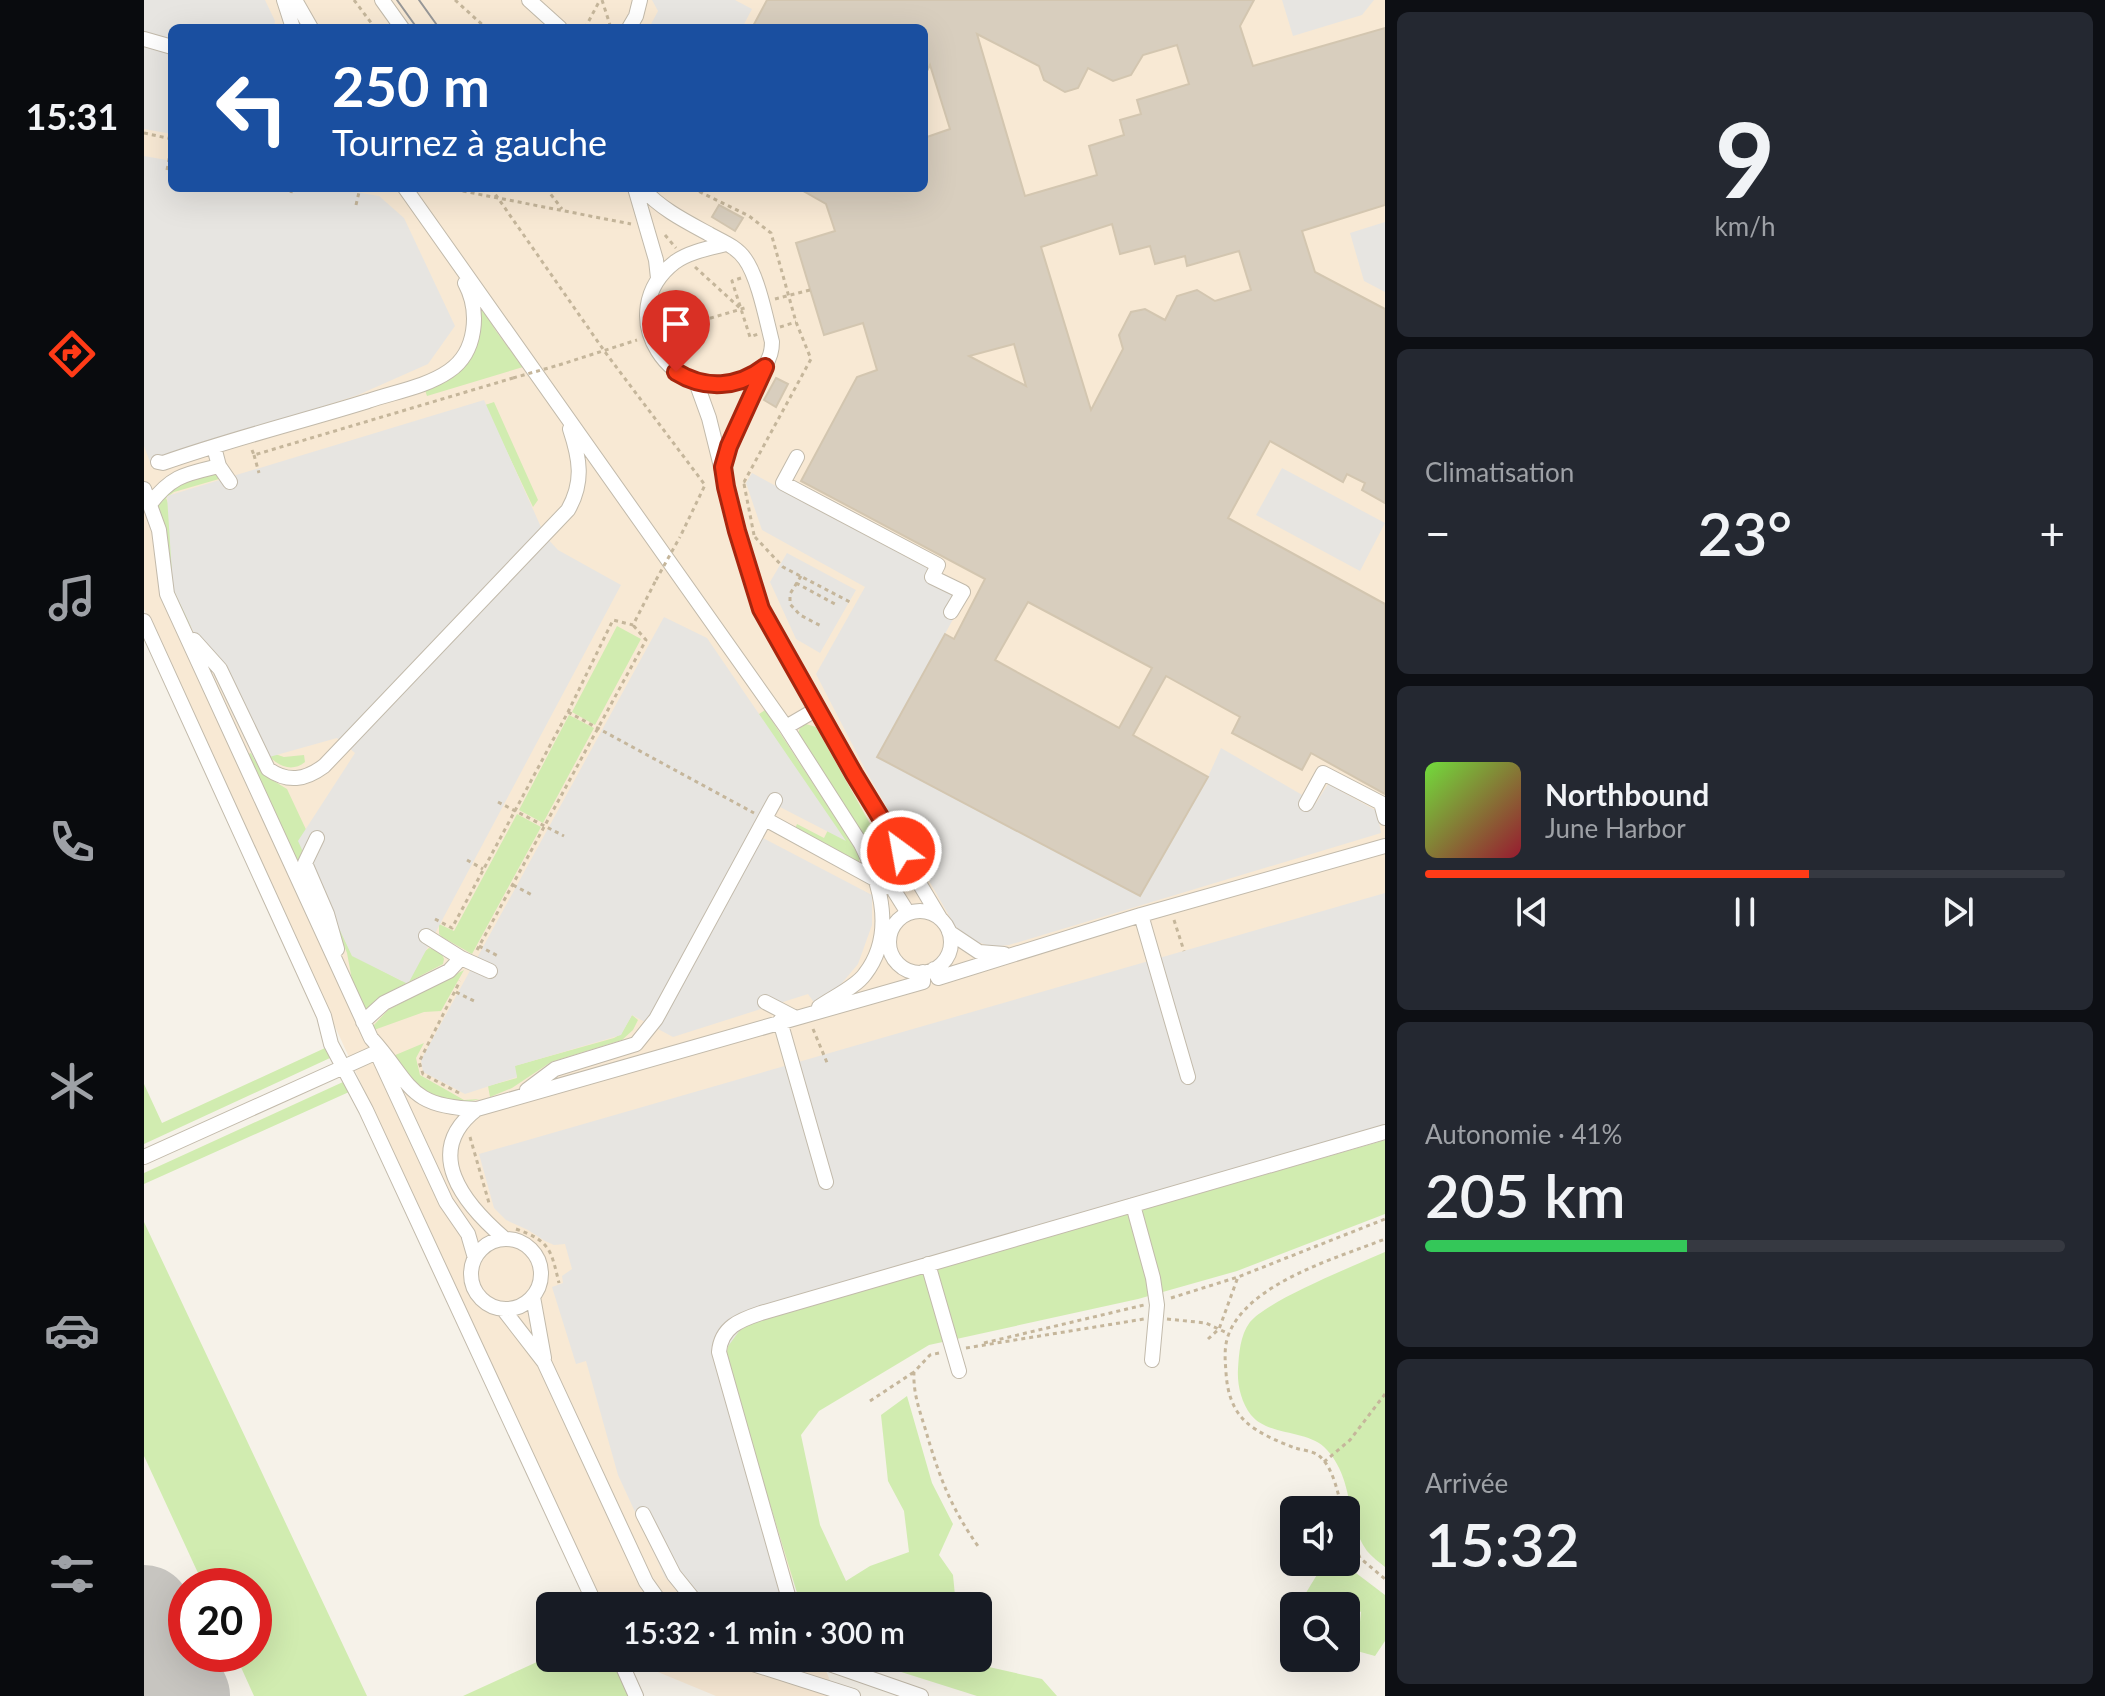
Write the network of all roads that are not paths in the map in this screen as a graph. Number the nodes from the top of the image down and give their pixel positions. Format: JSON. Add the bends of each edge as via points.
{"nodes":[{"id":1,"x":284,"y":0,"type":"edge"},
{"id":2,"x":295,"y":0,"type":"edge"},
{"id":3,"x":382,"y":0,"type":"edge"},
{"id":4,"x":529,"y":0,"type":"edge"},
{"id":5,"x":640,"y":0,"type":"edge"},
{"id":6,"x":292,"y":24,"type":"edge"},
{"id":7,"x":309,"y":24,"type":"edge"},
{"id":8,"x":399,"y":24,"type":"edge"},
{"id":9,"x":556,"y":24,"type":"edge"},
{"id":10,"x":631,"y":24,"type":"edge"},
{"id":11,"x":144,"y":39,"type":"edge"},
{"id":12,"x":168,"y":46,"type":"edge"},
{"id":13,"x":408,"y":192,"type":"edge"},
{"id":14,"x":624,"y":192,"type":"edge"},
{"id":15,"x":636,"y":192,"type":"edge"},
{"id":16,"x":646,"y":192,"type":"edge"},
{"id":17,"x":646,"y":227,"type":"junction"},
{"id":18,"x":726,"y":244,"type":"junction"},
{"id":19,"x":451,"y":255,"type":"junction"},
{"id":20,"x":658,"y":278,"type":"junction"},
{"id":21,"x":765,"y":367,"type":"junction"},
{"id":22,"x":696,"y":382,"type":"junction"},
{"id":23,"x":565,"y":412,"type":"junction"},
{"id":24,"x":214,"y":447,"type":"junction"},
{"id":25,"x":797,"y":457,"type":"dead end"},
{"id":26,"x":158,"y":462,"type":"dead end"},
{"id":27,"x":219,"y":466,"type":"junction"},
{"id":28,"x":723,"y":467,"type":"junction"},
{"id":29,"x":230,"y":482,"type":"dead end"},
{"id":30,"x":144,"y":489,"type":"edge"},
{"id":31,"x":150,"y":504,"type":"junction"},
{"id":32,"x":951,"y":612,"type":"dead end"},
{"id":33,"x":144,"y":621,"type":"edge"},
{"id":34,"x":185,"y":631,"type":"junction"},
{"id":35,"x":817,"y":709,"type":"junction"},
{"id":36,"x":786,"y":727,"type":"junction"},
{"id":37,"x":775,"y":800,"type":"dead end"},
{"id":38,"x":1306,"y":804,"type":"dead end"},
{"id":39,"x":1385,"y":818,"type":"edge"},
{"id":40,"x":765,"y":819,"type":"junction"},
{"id":41,"x":317,"y":838,"type":"dead end"},
{"id":42,"x":1385,"y":846,"type":"edge"},
{"id":43,"x":875,"y":877,"type":"junction"},
{"id":44,"x":917,"y":877,"type":"junction"},
{"id":45,"x":925,"y":911,"type":"junction"},
{"id":46,"x":908,"y":913,"type":"junction"},
{"id":47,"x":1141,"y":915,"type":"junction"},
{"id":48,"x":940,"y":918,"type":"junction"},
{"id":49,"x":949,"y":932,"type":"junction"},
{"id":50,"x":426,"y":936,"type":"dead end"},
{"id":51,"x":1043,"y":945,"type":"junction"},
{"id":52,"x":466,"y":960,"type":"junction"},
{"id":53,"x":490,"y":971,"type":"dead end"},
{"id":54,"x":929,"y":975,"type":"junction"},
{"id":55,"x":345,"y":984,"type":"junction"},
{"id":56,"x":765,"y":1002,"type":"dead end"},
{"id":57,"x":794,"y":1017,"type":"junction"},
{"id":58,"x":363,"y":1022,"type":"junction"},
{"id":59,"x":374,"y":1045,"type":"junction"},
{"id":60,"x":342,"y":1067,"type":"junction"},
{"id":61,"x":1188,"y":1077,"type":"dead end"},
{"id":62,"x":520,"y":1095,"type":"junction"},
{"id":63,"x":477,"y":1109,"type":"junction"},
{"id":64,"x":1385,"y":1132,"type":"edge"},
{"id":65,"x":144,"y":1157,"type":"edge"},
{"id":66,"x":826,"y":1182,"type":"dead end"},
{"id":67,"x":1133,"y":1205,"type":"junction"},
{"id":68,"x":508,"y":1233,"type":"junction"},
{"id":69,"x":475,"y":1258,"type":"junction"},
{"id":70,"x":928,"y":1264,"type":"junction"},
{"id":71,"x":533,"y":1297,"type":"junction"},
{"id":72,"x":503,"y":1309,"type":"junction"},
{"id":73,"x":1152,"y":1360,"type":"dead end"},
{"id":74,"x":544,"y":1362,"type":"junction"},
{"id":75,"x":959,"y":1371,"type":"dead end"},
{"id":76,"x":643,"y":1514,"type":"dead end"},
{"id":77,"x":590,"y":1592,"type":"edge"},
{"id":78,"x":653,"y":1592,"type":"edge"},
{"id":79,"x":688,"y":1592,"type":"edge"},
{"id":80,"x":787,"y":1592,"type":"edge"},
{"id":81,"x":625,"y":1672,"type":"edge"},
{"id":82,"x":777,"y":1672,"type":"edge"},
{"id":83,"x":854,"y":1672,"type":"edge"},
{"id":84,"x":636,"y":1696,"type":"edge"},
{"id":85,"x":853,"y":1696,"type":"edge"},
{"id":86,"x":921,"y":1696,"type":"edge"}],
"edges":[{"from":1,"to":6,"type":"street"},
{"from":2,"to":7,"type":"street"},
{"from":3,"to":8,"type":"street"},
{"from":4,"to":9,"type":"street"},
{"from":5,"to":10,"type":"street"},
{"from":11,"to":12,"type":"street"},
{"from":13,"to":19,"type":"street"},
{"from":14,"to":17,"type":"street"},
{"from":15,"to":17,"type":"street"},
{"from":16,"to":18,"type":"street","via":[[662,208]]},
{"from":17,"to":20,"type":"street"},
{"from":18,"to":20,"type":"street","via":[[684,257]]},
{"from":18,"to":21,"type":"street","via":[[747,262],[761,303],[772,342]]},
{"from":19,"to":23,"type":"street"},
{"from":19,"to":24,"type":"street","via":[[470,293],[475,317],[464,356],[449,371],[410,388]]},
{"from":20,"to":22,"type":"street","via":[[647,313],[650,336],[660,356]]},
{"from":21,"to":22,"type":"street","via":[[730,384]]},
{"from":21,"to":28,"type":"street"},
{"from":22,"to":28,"type":"street"},
{"from":23,"to":34,"type":"street","via":[[580,466],[578,490],[568,510],[314,774],[295,780],[268,769],[220,669]]},
{"from":23,"to":36,"type":"street"},
{"from":24,"to":26,"type":"street"},
{"from":24,"to":27,"type":"street"},
{"from":25,"to":32,"type":"street","via":[[783,483],[938,565],[932,577],[963,592]]},
{"from":27,"to":29,"type":"street"},
{"from":27,"to":31,"type":"street","via":[[179,476]]},
{"from":28,"to":35,"type":"street","via":[[761,609]]},
{"from":30,"to":31,"type":"street"},
{"from":31,"to":34,"type":"street","via":[[159,530],[165,585]]},
{"from":33,"to":60,"type":"street","via":[[324,1016]]},
{"from":34,"to":55,"type":"street"},
{"from":35,"to":36,"type":"street"},
{"from":35,"to":44,"type":"street"},
{"from":36,"to":43,"type":"street","via":[[861,844]]},
{"from":37,"to":40,"type":"street"},
{"from":38,"to":39,"type":"street","via":[[1323,773],[1381,803]]},
{"from":40,"to":43,"type":"street"},
{"from":40,"to":62,"type":"street","via":[[645,1035],[636,1044],[555,1069]]},
{"from":41,"to":55,"type":"street","via":[[305,863],[331,924]]},
{"from":42,"to":47,"type":"street"},
{"from":43,"to":46,"type":"street","via":[[893,889]]},
{"from":43,"to":57,"type":"street","via":[[883,917],[876,954],[864,977]]},
{"from":44,"to":45,"type":"street"},
{"from":44,"to":48,"type":"street"},
{"from":45,"to":46,"type":"street"},
{"from":45,"to":48,"type":"street"},
{"from":46,"to":54,"type":"street","via":[[894,926],[892,954],[904,968]]},
{"from":47,"to":51,"type":"street"},
{"from":47,"to":61,"type":"street"},
{"from":48,"to":49,"type":"street"},
{"from":49,"to":51,"type":"street","via":[[971,949],[991,955]]},
{"from":49,"to":54,"type":"street","via":[[947,957]]},
{"from":50,"to":52,"type":"street"},
{"from":51,"to":54,"type":"street"},
{"from":52,"to":53,"type":"street"},
{"from":52,"to":58,"type":"street","via":[[384,1003]]},
{"from":54,"to":57,"type":"street"},
{"from":55,"to":58,"type":"street"},
{"from":56,"to":57,"type":"street"},
{"from":57,"to":62,"type":"street"},
{"from":57,"to":66,"type":"street"},
{"from":58,"to":59,"type":"street"},
{"from":59,"to":60,"type":"street"},
{"from":59,"to":63,"type":"street","via":[[419,1096],[441,1106]]},
{"from":59,"to":69,"type":"street"},
{"from":60,"to":65,"type":"street"},
{"from":60,"to":77,"type":"street"},
{"from":62,"to":63,"type":"street"},
{"from":63,"to":68,"type":"street","via":[[450,1143],[453,1173],[480,1217]]},
{"from":64,"to":67,"type":"street"},
{"from":67,"to":70,"type":"street"},
{"from":67,"to":73,"type":"street","via":[[1157,1305]]},
{"from":68,"to":69,"type":"street"},
{"from":68,"to":71,"type":"street","via":[[535,1254],[541,1276]]},
{"from":69,"to":72,"type":"street","via":[[476,1291]]},
{"from":70,"to":75,"type":"street"},
{"from":70,"to":80,"type":"street","via":[[743,1319],[719,1342]]},
{"from":71,"to":72,"type":"street"},
{"from":71,"to":74,"type":"street"},
{"from":72,"to":74,"type":"street"},
{"from":74,"to":78,"type":"street"},
{"from":76,"to":79,"type":"street"},
{"from":81,"to":84,"type":"street"},
{"from":82,"to":85,"type":"street"},
{"from":83,"to":86,"type":"street"}]}
